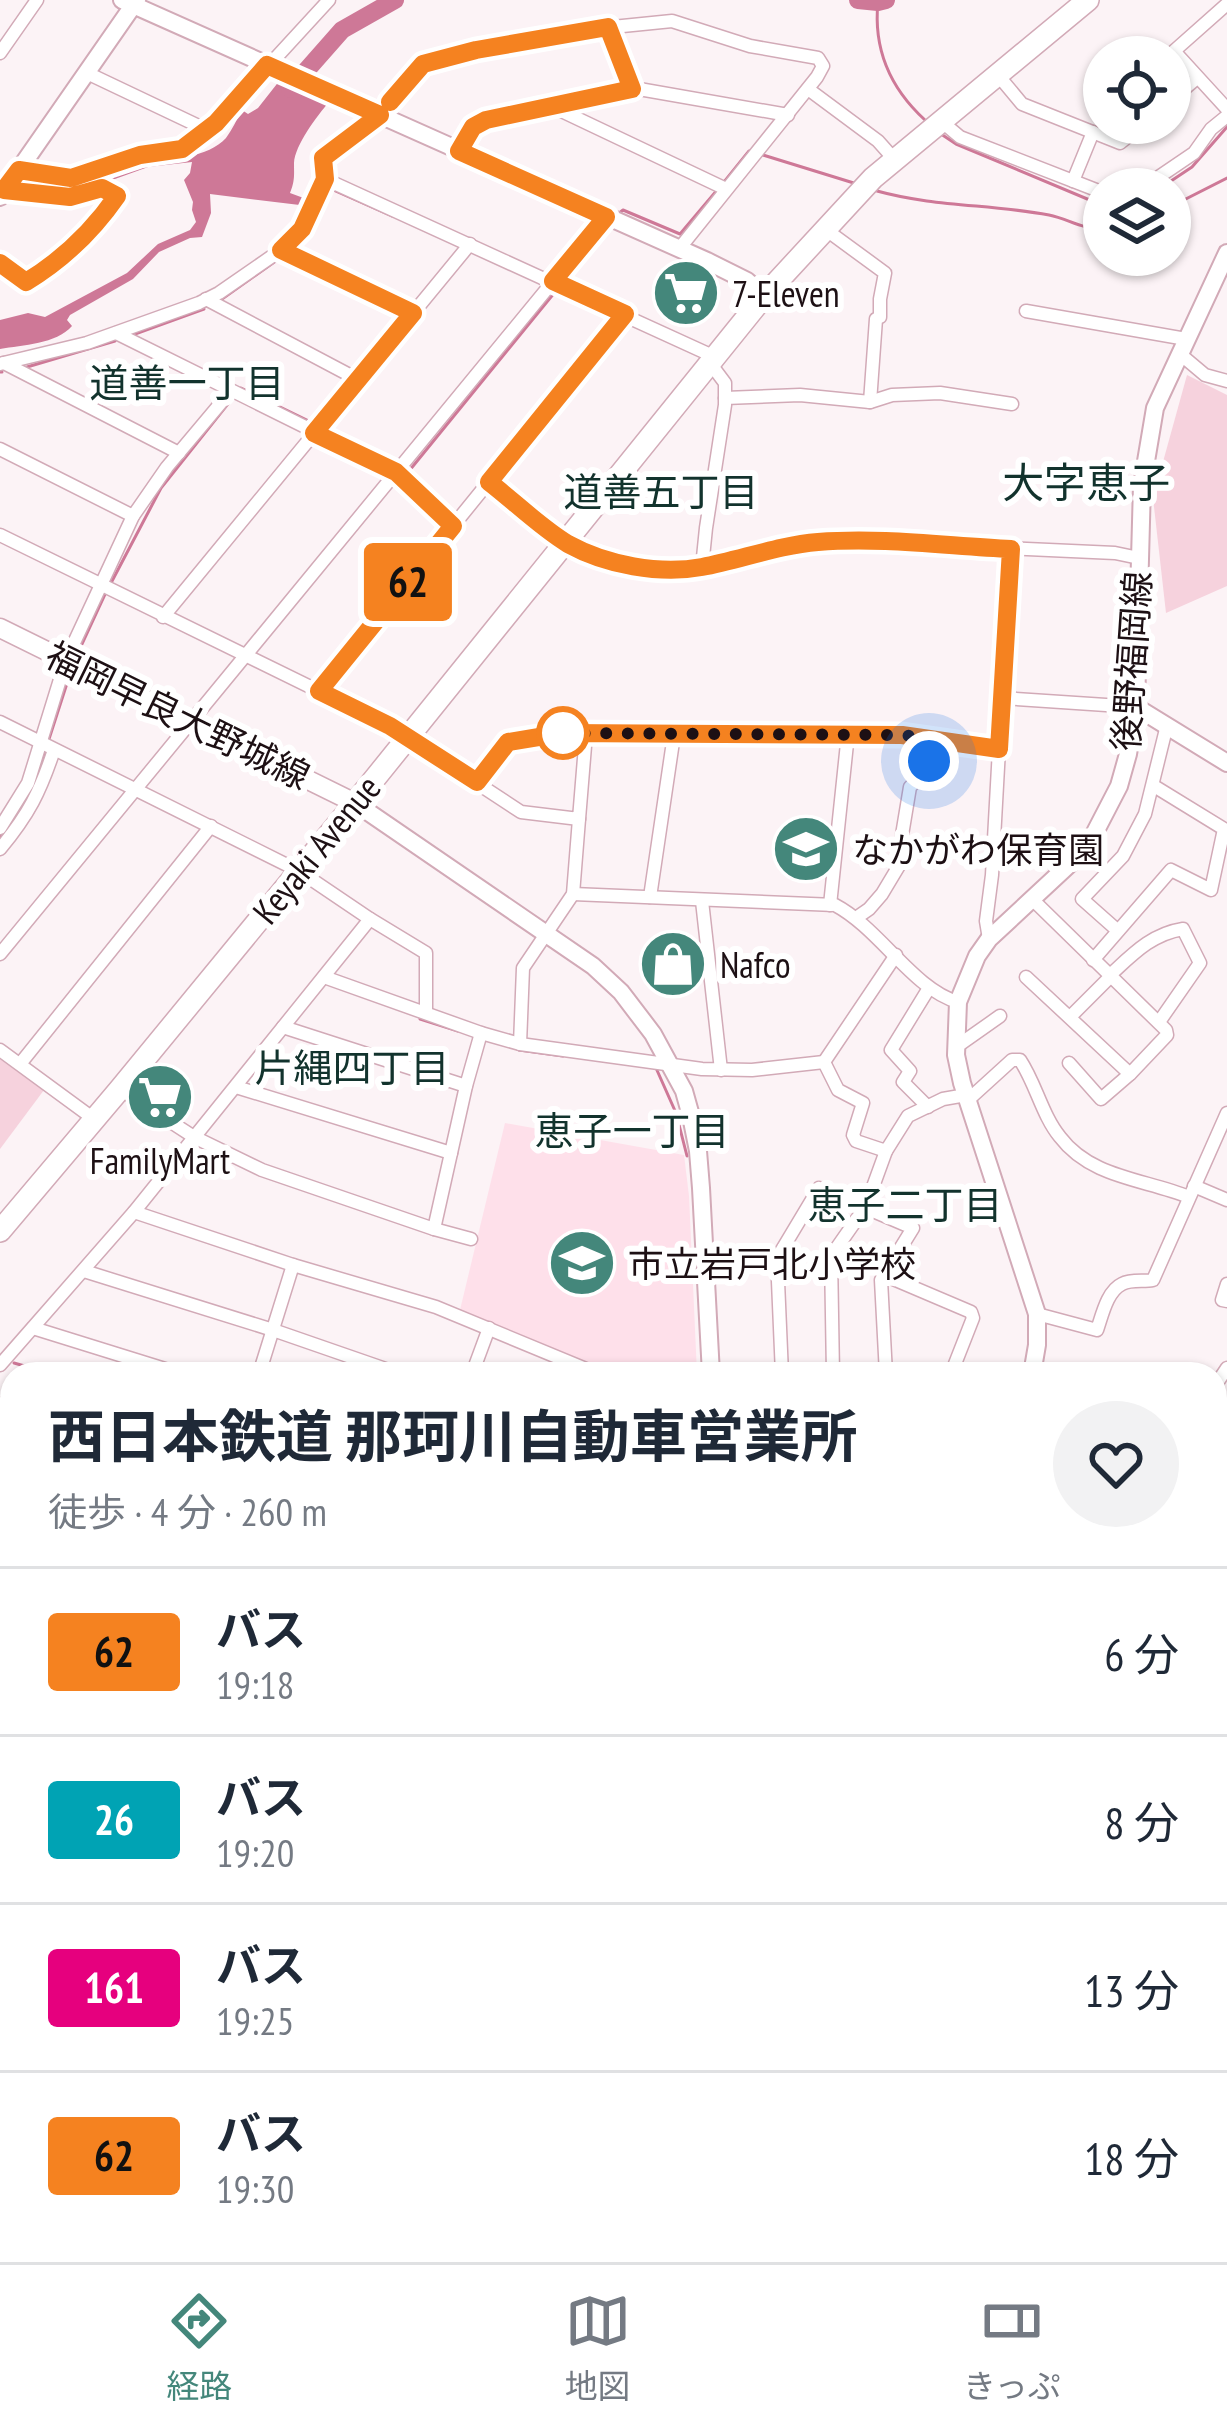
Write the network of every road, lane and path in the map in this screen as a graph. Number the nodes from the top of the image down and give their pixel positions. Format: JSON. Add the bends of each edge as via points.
{"nodes":[{"id":1,"x":37,"y":0,"type":"edge"},
{"id":2,"x":1065,"y":0,"type":"edge"},
{"id":3,"x":1088,"y":0,"type":"edge"},
{"id":4,"x":326,"y":1,"type":"edge"},
{"id":5,"x":131,"y":2,"type":"edge"},
{"id":6,"x":1227,"y":4,"type":"edge"},
{"id":7,"x":608,"y":27,"type":"junction"},
{"id":8,"x":5,"y":35,"type":"edge"},
{"id":9,"x":1189,"y":36,"type":"edge"},
{"id":10,"x":0,"y":53,"type":"edge"},
{"id":11,"x":271,"y":67,"type":"junction"},
{"id":12,"x":87,"y":73,"type":"junction"},
{"id":13,"x":1191,"y":73,"type":"edge"},
{"id":14,"x":997,"y":74,"type":"junction"},
{"id":15,"x":1197,"y":78,"type":"junction"},
{"id":16,"x":1191,"y":83,"type":"edge"},
{"id":17,"x":632,"y":89,"type":"junction"},
{"id":18,"x":808,"y":89,"type":"junction"},
{"id":19,"x":551,"y":106,"type":"junction"},
{"id":20,"x":1227,"y":112,"type":"edge"},
{"id":21,"x":377,"y":114,"type":"junction"},
{"id":22,"x":788,"y":115,"type":"junction"},
{"id":23,"x":941,"y":121,"type":"junction"},
{"id":24,"x":1083,"y":127,"type":"edge"},
{"id":25,"x":207,"y":130,"type":"junction"},
{"id":26,"x":1088,"y":144,"type":"edge"},
{"id":27,"x":459,"y":151,"type":"junction"},
{"id":28,"x":891,"y":154,"type":"junction"},
{"id":29,"x":1172,"y":168,"type":"edge"},
{"id":30,"x":325,"y":179,"type":"junction"},
{"id":31,"x":1073,"y":181,"type":"junction"},
{"id":32,"x":1083,"y":185,"type":"edge"},
{"id":33,"x":7,"y":186,"type":"edge"},
{"id":34,"x":727,"y":189,"type":"junction"},
{"id":35,"x":606,"y":217,"type":"junction"},
{"id":36,"x":825,"y":229,"type":"junction"},
{"id":37,"x":470,"y":244,"type":"junction"},
{"id":38,"x":679,"y":249,"type":"junction"},
{"id":39,"x":281,"y":250,"type":"junction"},
{"id":40,"x":1227,"y":253,"type":"edge"},
{"id":41,"x":0,"y":263,"type":"edge"},
{"id":42,"x":553,"y":281,"type":"junction"},
{"id":43,"x":764,"y":296,"type":"junction"},
{"id":44,"x":206,"y":299,"type":"junction"},
{"id":45,"x":1026,"y":311,"type":"dead end"},
{"id":46,"x":413,"y":313,"type":"junction"},
{"id":47,"x":625,"y":314,"type":"junction"},
{"id":48,"x":116,"y":333,"type":"junction"},
{"id":49,"x":1183,"y":346,"type":"junction"},
{"id":50,"x":712,"y":360,"type":"junction"},
{"id":51,"x":2,"y":364,"type":"edge"},
{"id":52,"x":357,"y":379,"type":"junction"},
{"id":53,"x":1227,"y":381,"type":"edge"},
{"id":54,"x":230,"y":392,"type":"junction"},
{"id":55,"x":725,"y":398,"type":"junction"},
{"id":56,"x":870,"y":402,"type":"junction"},
{"id":57,"x":1012,"y":404,"type":"dead end"},
{"id":58,"x":314,"y":433,"type":"junction"},
{"id":59,"x":0,"y":449,"type":"edge"},
{"id":60,"x":179,"y":453,"type":"junction"},
{"id":61,"x":396,"y":472,"type":"junction"},
{"id":62,"x":489,"y":482,"type":"junction"},
{"id":63,"x":134,"y":516,"type":"junction"},
{"id":64,"x":453,"y":526,"type":"junction"},
{"id":65,"x":0,"y":535,"type":"edge"},
{"id":66,"x":566,"y":542,"type":"junction"},
{"id":67,"x":1011,"y":549,"type":"junction"},
{"id":68,"x":1138,"y":558,"type":"junction"},
{"id":69,"x":702,"y":567,"type":"junction"},
{"id":70,"x":102,"y":586,"type":"junction"},
{"id":71,"x":163,"y":617,"type":"junction"},
{"id":72,"x":0,"y":628,"type":"edge"},
{"id":73,"x":248,"y":655,"type":"junction"},
{"id":74,"x":66,"y":660,"type":"junction"},
{"id":75,"x":319,"y":691,"type":"junction"},
{"id":76,"x":1001,"y":698,"type":"junction"},
{"id":77,"x":1136,"y":707,"type":"junction"},
{"id":78,"x":0,"y":722,"type":"edge"},
{"id":79,"x":191,"y":722,"type":"junction"},
{"id":80,"x":1167,"y":725,"type":"junction"},
{"id":81,"x":586,"y":734,"type":"junction"},
{"id":82,"x":848,"y":734,"type":"junction"},
{"id":83,"x":674,"y":735,"type":"junction"},
{"id":84,"x":407,"y":738,"type":"junction"},
{"id":85,"x":933,"y":739,"type":"junction"},
{"id":86,"x":47,"y":747,"type":"junction"},
{"id":87,"x":999,"y":749,"type":"junction"},
{"id":88,"x":1227,"y":763,"type":"edge"},
{"id":89,"x":477,"y":782,"type":"junction"},
{"id":90,"x":1154,"y":786,"type":"junction"},
{"id":91,"x":136,"y":788,"type":"junction"},
{"id":92,"x":355,"y":803,"type":"junction"},
{"id":93,"x":7,"y":804,"type":"edge"},
{"id":94,"x":579,"y":819,"type":"junction"},
{"id":95,"x":211,"y":826,"type":"junction"},
{"id":96,"x":0,"y":828,"type":"edge"},
{"id":97,"x":0,"y":849,"type":"edge"},
{"id":98,"x":299,"y":871,"type":"junction"},
{"id":99,"x":573,"y":894,"type":"junction"},
{"id":100,"x":650,"y":897,"type":"junction"},
{"id":101,"x":1032,"y":899,"type":"junction"},
{"id":102,"x":702,"y":901,"type":"junction"},
{"id":103,"x":830,"y":904,"type":"junction"},
{"id":104,"x":856,"y":918,"type":"junction"},
{"id":105,"x":370,"y":919,"type":"junction"},
{"id":106,"x":1117,"y":930,"type":"junction"},
{"id":107,"x":547,"y":934,"type":"junction"},
{"id":108,"x":989,"y":939,"type":"junction"},
{"id":109,"x":0,"y":953,"type":"edge"},
{"id":110,"x":896,"y":955,"type":"junction"},
{"id":111,"x":1093,"y":960,"type":"junction"},
{"id":112,"x":1110,"y":976,"type":"junction"},
{"id":113,"x":324,"y":977,"type":"junction"},
{"id":114,"x":1026,"y":977,"type":"dead end"},
{"id":115,"x":929,"y":988,"type":"junction"},
{"id":116,"x":958,"y":1002,"type":"junction"},
{"id":117,"x":426,"y":1012,"type":"junction"},
{"id":118,"x":1000,"y":1016,"type":"dead end"},
{"id":119,"x":1071,"y":1016,"type":"junction"},
{"id":120,"x":1159,"y":1022,"type":"junction"},
{"id":121,"x":284,"y":1027,"type":"junction"},
{"id":122,"x":481,"y":1034,"type":"junction"},
{"id":123,"x":520,"y":1044,"type":"junction"},
{"id":124,"x":956,"y":1047,"type":"junction"},
{"id":125,"x":0,"y":1050,"type":"edge"},
{"id":126,"x":824,"y":1063,"type":"junction"},
{"id":127,"x":20,"y":1064,"type":"junction"},
{"id":128,"x":1069,"y":1064,"type":"dead end"},
{"id":129,"x":671,"y":1066,"type":"junction"},
{"id":130,"x":721,"y":1070,"type":"junction"},
{"id":131,"x":1130,"y":1073,"type":"junction"},
{"id":132,"x":466,"y":1086,"type":"junction"},
{"id":133,"x":236,"y":1087,"type":"junction"},
{"id":134,"x":121,"y":1089,"type":"junction"},
{"id":135,"x":967,"y":1097,"type":"junction"},
{"id":136,"x":928,"y":1107,"type":"junction"},
{"id":137,"x":1227,"y":1114,"type":"edge"},
{"id":138,"x":94,"y":1119,"type":"junction"},
{"id":139,"x":194,"y":1137,"type":"junction"},
{"id":140,"x":886,"y":1151,"type":"junction"},
{"id":141,"x":451,"y":1153,"type":"junction"},
{"id":142,"x":1191,"y":1192,"type":"junction"},
{"id":143,"x":1227,"y":1200,"type":"edge"},
{"id":144,"x":866,"y":1206,"type":"junction"},
{"id":145,"x":134,"y":1212,"type":"junction"},
{"id":146,"x":434,"y":1229,"type":"junction"},
{"id":147,"x":0,"y":1231,"type":"edge"},
{"id":148,"x":471,"y":1239,"type":"dead end"},
{"id":149,"x":292,"y":1265,"type":"junction"},
{"id":150,"x":84,"y":1271,"type":"junction"},
{"id":151,"x":884,"y":1275,"type":"junction"},
{"id":152,"x":1227,"y":1284,"type":"edge"},
{"id":153,"x":1227,"y":1301,"type":"edge"},
{"id":154,"x":1037,"y":1314,"type":"junction"},
{"id":155,"x":33,"y":1328,"type":"junction"},
{"id":156,"x":489,"y":1328,"type":"junction"},
{"id":157,"x":273,"y":1330,"type":"junction"},
{"id":158,"x":3,"y":1362,"type":"edge"},
{"id":159,"x":142,"y":1362,"type":"edge"},
{"id":160,"x":263,"y":1362,"type":"edge"},
{"id":161,"x":365,"y":1362,"type":"edge"},
{"id":162,"x":476,"y":1362,"type":"edge"},
{"id":163,"x":570,"y":1362,"type":"edge"},
{"id":164,"x":710,"y":1362,"type":"edge"},
{"id":165,"x":781,"y":1362,"type":"edge"},
{"id":166,"x":833,"y":1362,"type":"edge"},
{"id":167,"x":885,"y":1362,"type":"edge"},
{"id":168,"x":956,"y":1362,"type":"edge"},
{"id":169,"x":1034,"y":1362,"type":"edge"}],
"edges":[{"from":1,"to":8,"type":"street"},
{"from":2,"to":28,"type":"highway"},
{"from":3,"to":14,"type":"highway"},
{"from":4,"to":11,"type":"street"},
{"from":5,"to":11,"type":"street"},
{"from":5,"to":12,"type":"street"},
{"from":6,"to":9,"type":"street"},
{"from":7,"to":17,"type":"street"},
{"from":7,"to":18,"type":"street","via":[[672,22],[818,58],[823,66]]},
{"from":7,"to":21,"type":"street","via":[[423,64]]},
{"from":8,"to":10,"type":"street"},
{"from":11,"to":21,"type":"street"},
{"from":11,"to":25,"type":"street"},
{"from":12,"to":25,"type":"street"},
{"from":12,"to":33,"type":"street"},
{"from":13,"to":15,"type":"street"},
{"from":14,"to":23,"type":"highway"},
{"from":14,"to":24,"type":"street","via":[[1022,104]]},
{"from":15,"to":16,"type":"street"},
{"from":15,"to":20,"type":"street"},
{"from":17,"to":19,"type":"street"},
{"from":17,"to":22,"type":"street"},
{"from":18,"to":22,"type":"street"},
{"from":18,"to":28,"type":"street"},
{"from":19,"to":27,"type":"street","via":[[486,120]]},
{"from":19,"to":34,"type":"street"},
{"from":20,"to":29,"type":"street"},
{"from":21,"to":27,"type":"street"},
{"from":21,"to":30,"type":"street","via":[[323,158]]},
{"from":22,"to":34,"type":"street"},
{"from":23,"to":28,"type":"highway"},
{"from":23,"to":31,"type":"street","via":[[960,137]]},
{"from":25,"to":33,"type":"street","via":[[182,149]]},
{"from":26,"to":31,"type":"street"},
{"from":27,"to":35,"type":"street"},
{"from":28,"to":36,"type":"highway"},
{"from":28,"to":43,"type":"highway","via":[[817,224]]},
{"from":30,"to":37,"type":"street"},
{"from":30,"to":39,"type":"street","via":[[302,229]]},
{"from":31,"to":32,"type":"street"},
{"from":33,"to":41,"type":"street","via":[[70,197],[102,188],[117,196],[84,238],[26,282]]},
{"from":34,"to":38,"type":"street"},
{"from":35,"to":38,"type":"street"},
{"from":35,"to":42,"type":"street"},
{"from":36,"to":43,"type":"highway"},
{"from":36,"to":56,"type":"street","via":[[885,273]]},
{"from":37,"to":42,"type":"street"},
{"from":37,"to":46,"type":"street"},
{"from":38,"to":43,"type":"street"},
{"from":39,"to":44,"type":"street"},
{"from":39,"to":46,"type":"street"},
{"from":40,"to":49,"type":"street","name":"後野福岡線"},
{"from":42,"to":47,"type":"street"},
{"from":42,"to":61,"type":"street"},
{"from":43,"to":50,"type":"highway","name":"Keyaki Avenue"},
{"from":44,"to":48,"type":"street"},
{"from":44,"to":52,"type":"street"},
{"from":45,"to":49,"type":"street"},
{"from":46,"to":52,"type":"street"},
{"from":47,"to":50,"type":"street"},
{"from":47,"to":62,"type":"street"},
{"from":48,"to":51,"type":"street"},
{"from":48,"to":54,"type":"street"},
{"from":49,"to":53,"type":"street","via":[[1204,375]]},
{"from":49,"to":68,"type":"street","name":"後野福岡線","via":[[1155,408]]},
{"from":50,"to":55,"type":"street"},
{"from":50,"to":66,"type":"highway","name":"Keyaki Avenue"},
{"from":51,"to":60,"type":"street"},
{"from":52,"to":58,"type":"street"},
{"from":54,"to":58,"type":"street"},
{"from":54,"to":60,"type":"street"},
{"from":55,"to":56,"type":"street"},
{"from":55,"to":69,"type":"street"},
{"from":56,"to":57,"type":"street","via":[[940,393]]},
{"from":58,"to":61,"type":"street"},
{"from":58,"to":71,"type":"street"},
{"from":59,"to":63,"type":"street"},
{"from":60,"to":63,"type":"street"},
{"from":61,"to":64,"type":"street"},
{"from":61,"to":73,"type":"street"},
{"from":62,"to":64,"type":"street"},
{"from":62,"to":66,"type":"street"},
{"from":63,"to":70,"type":"street"},
{"from":64,"to":75,"type":"street"},
{"from":65,"to":70,"type":"street"},
{"from":66,"to":69,"type":"street","via":[[625,564]]},
{"from":66,"to":84,"type":"highway","name":"Keyaki Avenue"},
{"from":67,"to":68,"type":"street"},
{"from":67,"to":69,"type":"street","via":[[813,542]]},
{"from":67,"to":76,"type":"street"},
{"from":68,"to":77,"type":"street","name":"後野福岡線"},
{"from":70,"to":71,"type":"street"},
{"from":70,"to":74,"type":"street"},
{"from":71,"to":73,"type":"street"},
{"from":72,"to":74,"type":"main road","name":"福岡早良大野城線"},
{"from":73,"to":75,"type":"street"},
{"from":73,"to":79,"type":"street"},
{"from":74,"to":79,"type":"main road","name":"福岡早良大野城線"},
{"from":74,"to":86,"type":"street"},
{"from":75,"to":84,"type":"street"},
{"from":76,"to":77,"type":"street"},
{"from":76,"to":87,"type":"street"},
{"from":77,"to":80,"type":"street"},
{"from":77,"to":101,"type":"street","name":"後野福岡線","via":[[1105,817]]},
{"from":78,"to":86,"type":"street"},
{"from":79,"to":91,"type":"street"},
{"from":79,"to":92,"type":"main road","name":"福岡早良大野城線"},
{"from":80,"to":88,"type":"street"},
{"from":80,"to":90,"type":"street"},
{"from":81,"to":83,"type":"street"},
{"from":81,"to":89,"type":"street","via":[[508,742]]},
{"from":81,"to":94,"type":"street"},
{"from":82,"to":83,"type":"street"},
{"from":82,"to":85,"type":"street"},
{"from":82,"to":103,"type":"street"},
{"from":83,"to":100,"type":"street"},
{"from":84,"to":89,"type":"street"},
{"from":84,"to":92,"type":"highway","name":"Keyaki Avenue"},
{"from":85,"to":87,"type":"street"},
{"from":85,"to":104,"type":"street","via":[[910,788],[900,864]]},
{"from":86,"to":91,"type":"street"},
{"from":86,"to":93,"type":"street"},
{"from":86,"to":97,"type":"street","via":[[40,792]]},
{"from":87,"to":108,"type":"street"},
{"from":89,"to":94,"type":"street","via":[[521,812]]},
{"from":90,"to":106,"type":"street","via":[[1123,856],[1082,899]]},
{"from":90,"to":106,"type":"street","via":[[1223,829],[1211,890],[1171,870]]},
{"from":91,"to":95,"type":"street"},
{"from":91,"to":109,"type":"street"},
{"from":92,"to":98,"type":"highway","name":"Keyaki Avenue"},
{"from":92,"to":107,"type":"street"},
{"from":93,"to":96,"type":"street"},
{"from":94,"to":99,"type":"street"},
{"from":95,"to":98,"type":"street"},
{"from":95,"to":127,"type":"street"},
{"from":98,"to":105,"type":"street"},
{"from":98,"to":134,"type":"highway","name":"Keyaki Avenue"},
{"from":99,"to":100,"type":"street"},
{"from":99,"to":107,"type":"street"},
{"from":100,"to":102,"type":"street"},
{"from":101,"to":108,"type":"street","name":"後野福岡線"},
{"from":101,"to":111,"type":"street"},
{"from":102,"to":103,"type":"street"},
{"from":102,"to":130,"type":"street"},
{"from":103,"to":104,"type":"street"},
{"from":104,"to":110,"type":"street"},
{"from":105,"to":113,"type":"street"},
{"from":105,"to":117,"type":"street","via":[[426,953]]},
{"from":106,"to":111,"type":"street"},
{"from":107,"to":123,"type":"street","via":[[523,968]]},
{"from":107,"to":129,"type":"street","via":[[621,992]]},
{"from":108,"to":116,"type":"street","name":"後野福岡線"},
{"from":110,"to":115,"type":"street"},
{"from":110,"to":126,"type":"street"},
{"from":111,"to":112,"type":"street"},
{"from":112,"to":119,"type":"street"},
{"from":112,"to":120,"type":"street"},
{"from":112,"to":120,"type":"street","via":[[1147,941],[1183,929],[1199,963]]},
{"from":113,"to":117,"type":"street"},
{"from":113,"to":121,"type":"street"},
{"from":114,"to":119,"type":"street"},
{"from":115,"to":116,"type":"street"},
{"from":115,"to":136,"type":"street","via":[[891,1050],[910,1071],[903,1082]]},
{"from":116,"to":124,"type":"street","name":"後野福岡線"},
{"from":117,"to":122,"type":"street"},
{"from":118,"to":124,"type":"street"},
{"from":119,"to":131,"type":"street"},
{"from":120,"to":131,"type":"street","via":[[1167,1035]]},
{"from":121,"to":132,"type":"street"},
{"from":121,"to":133,"type":"street"},
{"from":122,"to":123,"type":"street"},
{"from":122,"to":132,"type":"street"},
{"from":123,"to":129,"type":"street"},
{"from":124,"to":135,"type":"street","name":"後野福岡線"},
{"from":125,"to":127,"type":"street"},
{"from":126,"to":130,"type":"street"},
{"from":126,"to":140,"type":"street","via":[[838,1090],[863,1103],[856,1141]]},
{"from":127,"to":138,"type":"street"},
{"from":128,"to":131,"type":"street","via":[[1101,1099]]},
{"from":129,"to":130,"type":"street"},
{"from":129,"to":164,"type":"street","via":[[698,1151]]},
{"from":132,"to":141,"type":"street"},
{"from":133,"to":139,"type":"street"},
{"from":133,"to":141,"type":"street"},
{"from":134,"to":138,"type":"highway","name":"Keyaki Avenue"},
{"from":134,"to":139,"type":"street"},
{"from":135,"to":136,"type":"street"},
{"from":135,"to":142,"type":"street","via":[[1020,1060],[1065,1143],[1105,1171]]},
{"from":135,"to":154,"type":"street","name":"後野福岡線"},
{"from":136,"to":140,"type":"street","via":[[908,1117]]},
{"from":137,"to":142,"type":"street"},
{"from":138,"to":147,"type":"highway","name":"Keyaki Avenue"},
{"from":139,"to":145,"type":"street"},
{"from":139,"to":146,"type":"street","via":[[262,1170]]},
{"from":140,"to":144,"type":"street"},
{"from":141,"to":146,"type":"street"},
{"from":142,"to":143,"type":"street"},
{"from":142,"to":154,"type":"street","via":[[1153,1280],[1117,1288],[1097,1330]]},
{"from":144,"to":151,"type":"street","via":[[913,1228]]},
{"from":144,"to":165,"type":"street","via":[[819,1188],[777,1258]]},
{"from":144,"to":166,"type":"street","via":[[831,1256]]},
{"from":145,"to":149,"type":"street"},
{"from":145,"to":150,"type":"street"},
{"from":146,"to":148,"type":"street"},
{"from":149,"to":156,"type":"street"},
{"from":149,"to":157,"type":"street"},
{"from":150,"to":155,"type":"street"},
{"from":150,"to":157,"type":"street"},
{"from":151,"to":167,"type":"street"},
{"from":151,"to":168,"type":"street","via":[[971,1312]]},
{"from":152,"to":153,"type":"street"},
{"from":154,"to":169,"type":"street","name":"後野福岡線"},
{"from":155,"to":158,"type":"street"},
{"from":155,"to":159,"type":"street"},
{"from":156,"to":162,"type":"street"},
{"from":156,"to":163,"type":"street"},
{"from":157,"to":160,"type":"street"},
{"from":157,"to":161,"type":"street"}]}
